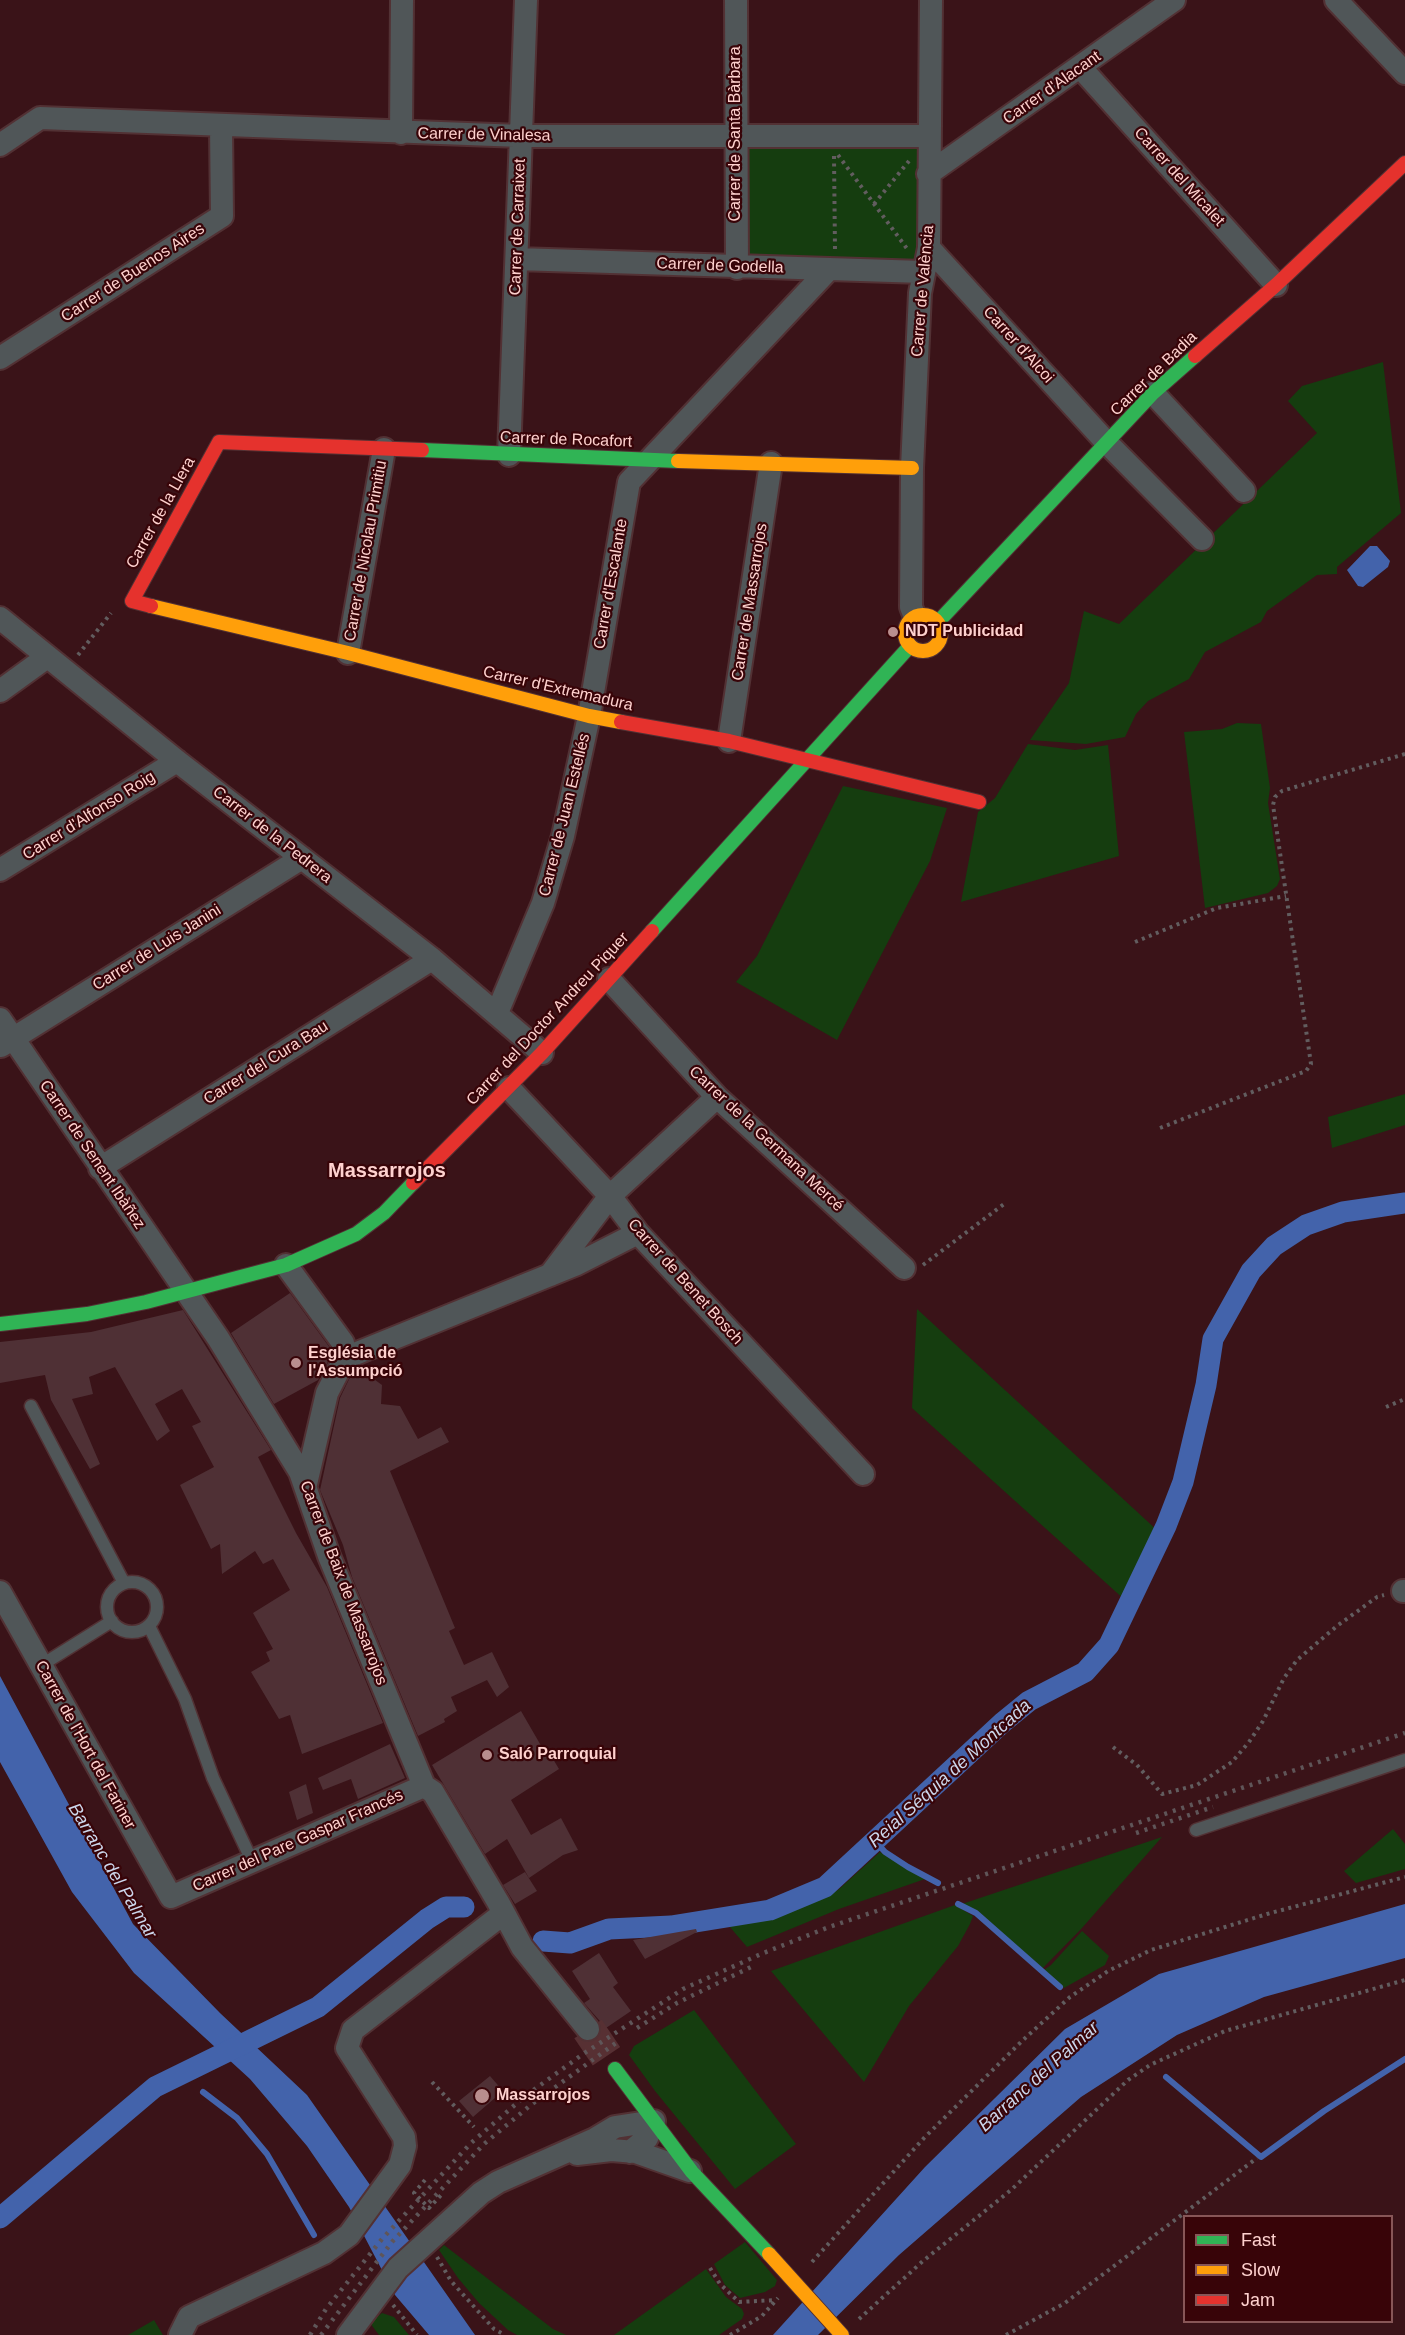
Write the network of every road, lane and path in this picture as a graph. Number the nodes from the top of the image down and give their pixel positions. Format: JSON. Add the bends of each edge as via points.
{"nodes":[{"id":1,"x":402,"y":0,"type":"edge"},
{"id":2,"x":526,"y":0,"type":"edge"},
{"id":3,"x":736,"y":0,"type":"edge"},
{"id":4,"x":931,"y":0,"type":"edge"},
{"id":5,"x":1174,"y":0,"type":"edge"},
{"id":6,"x":1336,"y":0,"type":"edge"},
{"id":7,"x":1081,"y":68,"type":"junction"},
{"id":8,"x":1405,"y":73,"type":"edge"},
{"id":9,"x":221,"y":127,"type":"junction"},
{"id":10,"x":401,"y":133,"type":"junction"},
{"id":11,"x":521,"y":136,"type":"junction"},
{"id":12,"x":736,"y":136,"type":"junction"},
{"id":13,"x":922,"y":144,"type":"junction"},
{"id":14,"x":0,"y":145,"type":"edge"},
{"id":15,"x":834,"y":150,"type":"junction"},
{"id":16,"x":846,"y":150,"type":"dead end"},
{"id":17,"x":1405,"y":163,"type":"edge"},
{"id":18,"x":928,"y":174,"type":"junction"},
{"id":19,"x":874,"y":204,"type":"junction"},
{"id":20,"x":901,"y":255,"type":"dead end"},
{"id":21,"x":919,"y":255,"type":"junction"},
{"id":22,"x":517,"y":259,"type":"junction"},
{"id":23,"x":827,"y":262,"type":"junction"},
{"id":24,"x":737,"y":268,"type":"junction"},
{"id":25,"x":1276,"y":285,"type":"junction"},
{"id":26,"x":0,"y":358,"type":"edge"},
{"id":27,"x":1153,"y":393,"type":"junction"},
{"id":28,"x":219,"y":442,"type":"joint"},
{"id":29,"x":1107,"y":443,"type":"junction"},
{"id":30,"x":384,"y":449,"type":"junction"},
{"id":31,"x":509,"y":454,"type":"junction"},
{"id":32,"x":651,"y":460,"type":"junction"},
{"id":33,"x":771,"y":463,"type":"junction"},
{"id":34,"x":912,"y":468,"type":"junction"},
{"id":35,"x":1244,"y":491,"type":"dead end"},
{"id":36,"x":1202,"y":538,"type":"dead end"},
{"id":37,"x":132,"y":601,"type":"joint"},
{"id":38,"x":116,"y":604,"type":"dead end"},
{"id":39,"x":915,"y":617,"type":"junction"},
{"id":40,"x":0,"y":618,"type":"edge"},
{"id":41,"x":938,"y":622,"type":"junction"},
{"id":42,"x":910,"y":646,"type":"junction"},
{"id":43,"x":348,"y":652,"type":"junction"},
{"id":44,"x":47,"y":657,"type":"junction"},
{"id":45,"x":65,"y":672,"type":"junction"},
{"id":46,"x":0,"y":691,"type":"edge"},
{"id":47,"x":589,"y":716,"type":"junction"},
{"id":48,"x":729,"y":741,"type":"junction"},
{"id":49,"x":1405,"y":754,"type":"edge"},
{"id":50,"x":177,"y":761,"type":"junction"},
{"id":51,"x":807,"y":761,"type":"junction"},
{"id":52,"x":979,"y":802,"type":"dead end"},
{"id":53,"x":302,"y":858,"type":"junction"},
{"id":54,"x":0,"y":870,"type":"edge"},
{"id":55,"x":1286,"y":896,"type":"junction"},
{"id":56,"x":1135,"y":942,"type":"dead end"},
{"id":57,"x":432,"y":959,"type":"junction"},
{"id":58,"x":609,"y":979,"type":"junction"},
{"id":59,"x":497,"y":1013,"type":"junction"},
{"id":60,"x":0,"y":1019,"type":"edge"},
{"id":61,"x":6,"y":1042,"type":"edge"},
{"id":62,"x":542,"y":1053,"type":"junction"},
{"id":63,"x":508,"y":1089,"type":"junction"},
{"id":64,"x":717,"y":1097,"type":"junction"},
{"id":65,"x":1160,"y":1128,"type":"dead end"},
{"id":66,"x":100,"y":1168,"type":"junction"},
{"id":67,"x":610,"y":1196,"type":"junction"},
{"id":68,"x":1004,"y":1204,"type":"dead end"},
{"id":69,"x":638,"y":1233,"type":"junction"},
{"id":70,"x":286,"y":1265,"type":"junction"},
{"id":71,"x":904,"y":1268,"type":"joint"},
{"id":72,"x":549,"y":1275,"type":"junction"},
{"id":73,"x":185,"y":1290,"type":"junction"},
{"id":74,"x":0,"y":1324,"type":"edge"},
{"id":75,"x":345,"y":1358,"type":"junction"},
{"id":76,"x":1405,"y":1399,"type":"edge"},
{"id":77,"x":31,"y":1406,"type":"dead end"},
{"id":78,"x":1386,"y":1407,"type":"dead end"},
{"id":79,"x":863,"y":1474,"type":"dead end"},
{"id":80,"x":306,"y":1484,"type":"junction"},
{"id":81,"x":124,"y":1583,"type":"junction"},
{"id":82,"x":1404,"y":1591,"type":"edge"},
{"id":83,"x":0,"y":1592,"type":"edge"},
{"id":84,"x":111,"y":1622,"type":"junction"},
{"id":85,"x":149,"y":1626,"type":"junction"},
{"id":86,"x":40,"y":1666,"type":"junction"},
{"id":87,"x":1113,"y":1747,"type":"dead end"},
{"id":88,"x":1405,"y":1760,"type":"edge"},
{"id":89,"x":424,"y":1786,"type":"junction"},
{"id":90,"x":1196,"y":1830,"type":"dead end"},
{"id":91,"x":252,"y":1861,"type":"junction"},
{"id":92,"x":1405,"y":1877,"type":"edge"},
{"id":93,"x":171,"y":1897,"type":"joint"},
{"id":94,"x":504,"y":1913,"type":"junction"},
{"id":95,"x":1405,"y":1980,"type":"edge"},
{"id":96,"x":588,"y":2029,"type":"tunnel mouth"},
{"id":97,"x":616,"y":2070,"type":"joint"},
{"id":98,"x":432,"y":2082,"type":"dead end"},
{"id":99,"x":654,"y":2121,"type":"junction"},
{"id":100,"x":474,"y":2127,"type":"dead end"},
{"id":101,"x":615,"y":2127,"type":"junction"},
{"id":102,"x":630,"y":2152,"type":"junction"},
{"id":103,"x":1257,"y":2158,"type":"dead end"},
{"id":104,"x":549,"y":2160,"type":"junction"},
{"id":105,"x":692,"y":2172,"type":"junction"},
{"id":106,"x":425,"y":2180,"type":"dead end"},
{"id":107,"x":442,"y":2194,"type":"dead end"},
{"id":108,"x":426,"y":2241,"type":"junction"},
{"id":109,"x":710,"y":2268,"type":"dead end"},
{"id":110,"x":795,"y":2281,"type":"junction"},
{"id":111,"x":380,"y":2289,"type":"junction"},
{"id":112,"x":776,"y":2300,"type":"junction"},
{"id":113,"x":180,"y":2335,"type":"edge"},
{"id":114,"x":348,"y":2335,"type":"edge"},
{"id":115,"x":417,"y":2335,"type":"edge"},
{"id":116,"x":505,"y":2335,"type":"edge"},
{"id":117,"x":730,"y":2335,"type":"edge"},
{"id":118,"x":842,"y":2335,"type":"edge"},
{"id":119,"x":1006,"y":2335,"type":"edge"}],
"edges":[{"from":1,"to":10,"type":"street"},
{"from":2,"to":11,"type":"street","name":"Carrer de Carraixet"},
{"from":3,"to":12,"type":"street","name":"Carrer de Santa Bàrbara"},
{"from":4,"to":13,"type":"street","name":"Carrer de València"},
{"from":5,"to":7,"type":"street","name":"Carrer d'Alacant"},
{"from":6,"to":8,"type":"street"},
{"from":7,"to":18,"type":"street","name":"Carrer d'Alacant"},
{"from":7,"to":25,"type":"street","name":"Carrer del Micalet"},
{"from":9,"to":10,"type":"street","name":"Carrer de Vinalesa"},
{"from":9,"to":14,"type":"street","name":"Carrer de Vinalesa","via":[[40,118]]},
{"from":9,"to":26,"type":"street","name":"Carrer de Buenos Aires","via":[[222,216]]},
{"from":10,"to":11,"type":"street","name":"Carrer de Vinalesa"},
{"from":11,"to":12,"type":"street","name":"Carrer de Vinalesa"},
{"from":11,"to":22,"type":"street","name":"Carrer de Carraixet"},
{"from":12,"to":13,"type":"street","name":"Carrer de Vinalesa"},
{"from":12,"to":24,"type":"street","name":"Carrer de Santa Bàrbara"},
{"from":13,"to":18,"type":"street","name":"Carrer de València"},
{"from":13,"to":19,"type":"path"},
{"from":15,"to":16,"type":"path"},
{"from":15,"to":19,"type":"path"},
{"from":15,"to":23,"type":"path","via":[[835,254]]},
{"from":17,"to":25,"type":"street","name":"Carrer de Badia"},
{"from":18,"to":21,"type":"street","name":"Carrer de València"},
{"from":19,"to":21,"type":"path"},
{"from":20,"to":21,"type":"path"},
{"from":21,"to":23,"type":"street","name":"Carrer de Godella"},
{"from":21,"to":29,"type":"street","name":"Carrer d'Alcoi"},
{"from":21,"to":34,"type":"street","name":"Carrer de València"},
{"from":22,"to":24,"type":"street","name":"Carrer de Godella"},
{"from":22,"to":31,"type":"street","name":"Carrer de Carraixet"},
{"from":23,"to":24,"type":"street","name":"Carrer de Godella"},
{"from":23,"to":32,"type":"street"},
{"from":25,"to":27,"type":"street","name":"Carrer de Badia"},
{"from":27,"to":29,"type":"street","name":"Carrer de Badia"},
{"from":27,"to":35,"type":"street"},
{"from":28,"to":30,"type":"street","name":"Carrer de Rocafort"},
{"from":28,"to":37,"type":"street","name":"Carrer de la Llera"},
{"from":29,"to":36,"type":"street","name":"Carrer d'Alcoi"},
{"from":29,"to":41,"type":"street","name":"Carrer de Badia"},
{"from":30,"to":31,"type":"street","name":"Carrer de Rocafort"},
{"from":30,"to":43,"type":"street","name":"Carrer de Nicolau Primitiu"},
{"from":31,"to":32,"type":"street","name":"Carrer de Rocafort"},
{"from":32,"to":33,"type":"street","name":"Carrer de Rocafort"},
{"from":32,"to":47,"type":"street","name":"Carrer d'Escalante","via":[[629,482]]},
{"from":33,"to":34,"type":"street","name":"Carrer de Rocafort"},
{"from":33,"to":48,"type":"street","name":"Carrer de Massarrojos"},
{"from":34,"to":39,"type":"street","name":"Carrer de València","via":[[911,607]]},
{"from":37,"to":43,"type":"street","name":"Carrer d'Extremadura"},
{"from":38,"to":45,"type":"path"},
{"from":39,"to":41,"type":"street","via":[[928,615]]},
{"from":39,"to":42,"type":"street","via":[[905,630]]},
{"from":40,"to":44,"type":"street","name":"Carrer de la Pedrera"},
{"from":41,"to":42,"type":"street","via":[[942,634],[937,645],[926,651]]},
{"from":42,"to":51,"type":"street"},
{"from":43,"to":47,"type":"street","name":"Carrer d'Extremadura"},
{"from":44,"to":45,"type":"street","name":"Carrer de la Pedrera"},
{"from":44,"to":46,"type":"street"},
{"from":45,"to":50,"type":"street","name":"Carrer de la Pedrera"},
{"from":47,"to":48,"type":"street","name":"Carrer d'Extremadura"},
{"from":47,"to":59,"type":"street","name":"Carrer de Juan Estellés","via":[[563,837],[543,903]]},
{"from":48,"to":51,"type":"street","name":"Carrer d'Extremadura"},
{"from":49,"to":55,"type":"path","via":[[1282,791],[1275,797]]},
{"from":50,"to":53,"type":"street","name":"Carrer de la Pedrera"},
{"from":50,"to":54,"type":"street","name":"Carrer d'Alfonso Roig"},
{"from":51,"to":52,"type":"street","name":"Carrer d'Extremadura"},
{"from":51,"to":58,"type":"street","name":"Carrer del Doctor Andreu Piquer"},
{"from":53,"to":57,"type":"street","name":"Carrer de la Pedrera"},
{"from":53,"to":61,"type":"street","name":"Carrer de Luis Janini"},
{"from":55,"to":56,"type":"path","via":[[1217,908]]},
{"from":55,"to":65,"type":"path","via":[[1311,1064],[1306,1071]]},
{"from":57,"to":59,"type":"street","name":"Carrer de la Pedrera"},
{"from":57,"to":66,"type":"street","name":"Carrer del Cura Bau"},
{"from":58,"to":62,"type":"street","name":"Carrer del Doctor Andreu Piquer"},
{"from":58,"to":64,"type":"street","name":"Carrer de la Germana Mercé"},
{"from":59,"to":62,"type":"street","name":"Carrer de la Pedrera"},
{"from":60,"to":61,"type":"street","name":"Carrer de Senent Ibàñez"},
{"from":61,"to":66,"type":"street","name":"Carrer de Senent Ibàñez"},
{"from":62,"to":63,"type":"street","name":"Carrer del Doctor Andreu Piquer"},
{"from":63,"to":67,"type":"street","name":"Carrer de Benet Bosch"},
{"from":63,"to":70,"type":"street","name":"Carrer del Doctor Andreu Piquer","via":[[384,1213],[336,1245]]},
{"from":64,"to":67,"type":"street"},
{"from":64,"to":71,"type":"street","name":"Carrer de la Germana Mercé"},
{"from":66,"to":73,"type":"street","name":"Carrer de Senent Ibàñez"},
{"from":67,"to":69,"type":"street","name":"Carrer de Benet Bosch"},
{"from":67,"to":72,"type":"street"},
{"from":68,"to":71,"type":"path","via":[[918,1268]]},
{"from":69,"to":72,"type":"street"},
{"from":69,"to":79,"type":"street","name":"Carrer de Benet Bosch"},
{"from":70,"to":73,"type":"street","name":"Carrer del Doctor Andreu Piquer"},
{"from":70,"to":75,"type":"street","via":[[343,1343]]},
{"from":72,"to":75,"type":"street"},
{"from":73,"to":74,"type":"street","via":[[108,1311]]},
{"from":73,"to":80,"type":"street","name":"Carrer de Baix de Massarrojos"},
{"from":75,"to":80,"type":"street","via":[[327,1393]]},
{"from":76,"to":78,"type":"path"},
{"from":77,"to":81,"type":"lane"},
{"from":80,"to":89,"type":"street","name":"Carrer de Baix de Massarrojos","via":[[329,1556]]},
{"from":81,"to":84,"type":"lane","via":[[108,1599]]},
{"from":81,"to":85,"type":"lane","via":[[141,1583],[154,1594],[157,1611]]},
{"from":82,"to":87,"type":"path","via":[[1377,1597],[1297,1660],[1249,1742],[1232,1762],[1197,1785],[1162,1794],[1137,1765]]},
{"from":83,"to":86,"type":"street","name":"Carrer de l'Hort del Fariner"},
{"from":84,"to":85,"type":"lane","via":[[134,1632]]},
{"from":84,"to":86,"type":"lane"},
{"from":85,"to":91,"type":"lane","via":[[185,1699],[213,1778]]},
{"from":86,"to":93,"type":"street","name":"Carrer de l'Hort del Fariner"},
{"from":88,"to":90,"type":"lane"},
{"from":89,"to":91,"type":"street","name":"Carrer del Pare Gaspar Francés"},
{"from":89,"to":94,"type":"street","name":"Carrer de Baix de Massarrojos","via":[[433,1792]]},
{"from":91,"to":93,"type":"street","name":"Carrer del Pare Gaspar Francés"},
{"from":92,"to":110,"type":"path","via":[[1151,1950],[1108,1971],[1062,2004],[924,2138]]},
{"from":94,"to":96,"type":"street","name":"Carrer de Baix de Massarrojos","via":[[522,1947]]},
{"from":94,"to":113,"type":"street","via":[[352,2030],[348,2048],[404,2137],[405,2146],[400,2165],[349,2235],[324,2253],[189,2317]]},
{"from":95,"to":118,"type":"path","via":[[1225,2031],[1150,2065],[1128,2080],[1011,2190],[923,2261]]},
{"from":97,"to":99,"type":"street"},
{"from":97,"to":101,"type":"street","via":[[623,2098]]},
{"from":98,"to":100,"type":"path"},
{"from":99,"to":101,"type":"street"},
{"from":99,"to":102,"type":"street","via":[[647,2138]]},
{"from":99,"to":105,"type":"street"},
{"from":101,"to":104,"type":"street"},
{"from":102,"to":104,"type":"street","via":[[597,2151]]},
{"from":102,"to":105,"type":"street"},
{"from":103,"to":119,"type":"path","via":[[1065,2303]]},
{"from":104,"to":108,"type":"street","via":[[481,2193]]},
{"from":105,"to":110,"type":"street"},
{"from":106,"to":107,"type":"path","via":[[414,2193],[429,2208]]},
{"from":108,"to":111,"type":"street"},
{"from":108,"to":116,"type":"path","via":[[451,2281],[494,2329]]},
{"from":109,"to":112,"type":"path","via":[[739,2302]]},
{"from":110,"to":112,"type":"path"},
{"from":110,"to":118,"type":"street"},
{"from":111,"to":114,"type":"street"},
{"from":111,"to":115,"type":"path"},
{"from":112,"to":117,"type":"path","via":[[762,2316]]}]}
